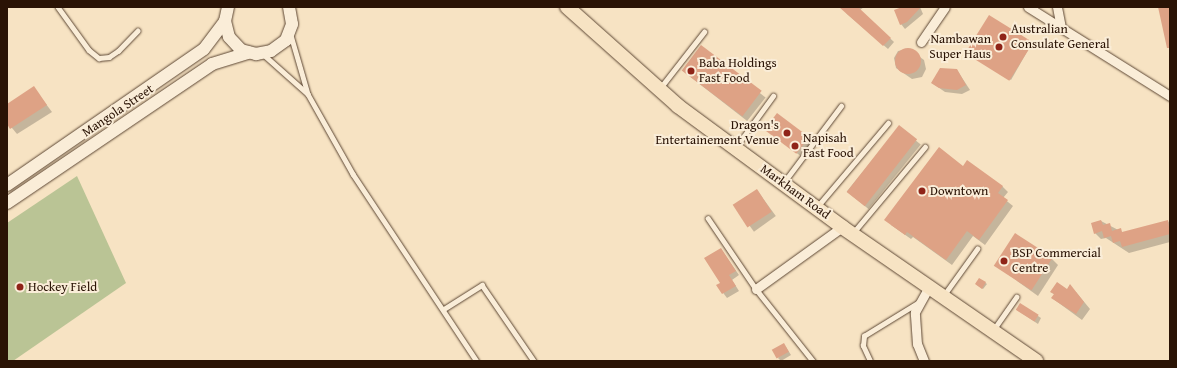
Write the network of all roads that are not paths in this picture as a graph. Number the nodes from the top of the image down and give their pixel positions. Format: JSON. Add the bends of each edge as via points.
{"nodes":[{"id":1,"x":58,"y":7,"type":"edge"},
{"id":2,"x":567,"y":7,"type":"edge"},
{"id":3,"x":945,"y":7,"type":"edge"},
{"id":4,"x":1028,"y":7,"type":"edge"},
{"id":5,"x":1057,"y":7,"type":"edge"},
{"id":6,"x":293,"y":10,"type":"edge"},
{"id":7,"x":226,"y":11,"type":"edge"},
{"id":8,"x":1061,"y":27,"type":"junction"},
{"id":9,"x":137,"y":31,"type":"dead end"},
{"id":10,"x":290,"y":32,"type":"junction"},
{"id":11,"x":704,"y":32,"type":"dead end"},
{"id":12,"x":921,"y":42,"type":"dead end"},
{"id":13,"x":249,"y":53,"type":"junction"},
{"id":14,"x":262,"y":54,"type":"junction"},
{"id":15,"x":658,"y":90,"type":"junction"},
{"id":16,"x":308,"y":94,"type":"junction"},
{"id":17,"x":773,"y":96,"type":"dead end"},
{"id":18,"x":1170,"y":96,"type":"edge"},
{"id":19,"x":840,"y":106,"type":"dead end"},
{"id":20,"x":888,"y":123,"type":"dead end"},
{"id":21,"x":925,"y":147,"type":"dead end"},
{"id":22,"x":735,"y":148,"type":"junction"},
{"id":23,"x":783,"y":183,"type":"junction"},
{"id":24,"x":7,"y":185,"type":"edge"},
{"id":25,"x":7,"y":203,"type":"edge"},
{"id":26,"x":816,"y":208,"type":"junction"},
{"id":27,"x":708,"y":218,"type":"dead end"},
{"id":28,"x":847,"y":231,"type":"junction"},
{"id":29,"x":977,"y":249,"type":"dead end"},
{"id":30,"x":929,"y":287,"type":"junction"},
{"id":31,"x":756,"y":289,"type":"junction"},
{"id":32,"x":943,"y":296,"type":"junction"},
{"id":33,"x":1016,"y":297,"type":"dead end"},
{"id":34,"x":920,"y":301,"type":"junction"},
{"id":35,"x":444,"y":309,"type":"junction"},
{"id":36,"x":993,"y":331,"type":"junction"},
{"id":37,"x":477,"y":361,"type":"edge"},
{"id":38,"x":534,"y":361,"type":"edge"},
{"id":39,"x":813,"y":361,"type":"edge"},
{"id":40,"x":870,"y":361,"type":"edge"},
{"id":41,"x":924,"y":361,"type":"edge"},
{"id":42,"x":1036,"y":361,"type":"edge"}],
"edges":[{"from":1,"to":9,"type":"lane","via":[[89,50],[99,58],[109,58]]},
{"from":2,"to":15,"type":"main road","name":"Markham Road"},
{"from":3,"to":12,"type":"street"},
{"from":4,"to":8,"type":"street"},
{"from":5,"to":8,"type":"street"},
{"from":6,"to":10,"type":"main road"},
{"from":7,"to":13,"type":"main road","via":[[232,41]]},
{"from":7,"to":24,"type":"main road","name":"Mangola Street","via":[[204,49]]},
{"from":8,"to":18,"type":"street"},
{"from":10,"to":14,"type":"main road","via":[[280,47]]},
{"from":10,"to":16,"type":"lane"},
{"from":11,"to":15,"type":"lane"},
{"from":13,"to":14,"type":"main road"},
{"from":13,"to":25,"type":"main road","name":"Mangola Street","via":[[212,64]]},
{"from":14,"to":16,"type":"lane"},
{"from":15,"to":22,"type":"main road","name":"Markham Road"},
{"from":16,"to":35,"type":"lane","via":[[353,174]]},
{"from":17,"to":22,"type":"lane"},
{"from":19,"to":23,"type":"lane"},
{"from":20,"to":26,"type":"lane"},
{"from":21,"to":28,"type":"lane"},
{"from":22,"to":23,"type":"main road","name":"Markham Road"},
{"from":23,"to":26,"type":"main road","name":"Markham Road"},
{"from":26,"to":28,"type":"main road","name":"Markham Road"},
{"from":27,"to":31,"type":"lane"},
{"from":28,"to":30,"type":"main road","name":"Markham Road"},
{"from":28,"to":31,"type":"street"},
{"from":29,"to":32,"type":"lane"},
{"from":30,"to":32,"type":"main road","name":"Markham Road"},
{"from":30,"to":34,"type":"street"},
{"from":31,"to":39,"type":"lane"},
{"from":32,"to":36,"type":"main road","name":"Markham Road"},
{"from":33,"to":36,"type":"lane"},
{"from":34,"to":40,"type":"lane","via":[[864,336],[863,346]]},
{"from":34,"to":41,"type":"street","via":[[915,312],[916,331],[918,348]]},
{"from":35,"to":37,"type":"lane"},
{"from":35,"to":38,"type":"lane","via":[[482,285]]},
{"from":36,"to":42,"type":"main road","name":"Markham Road"}]}
